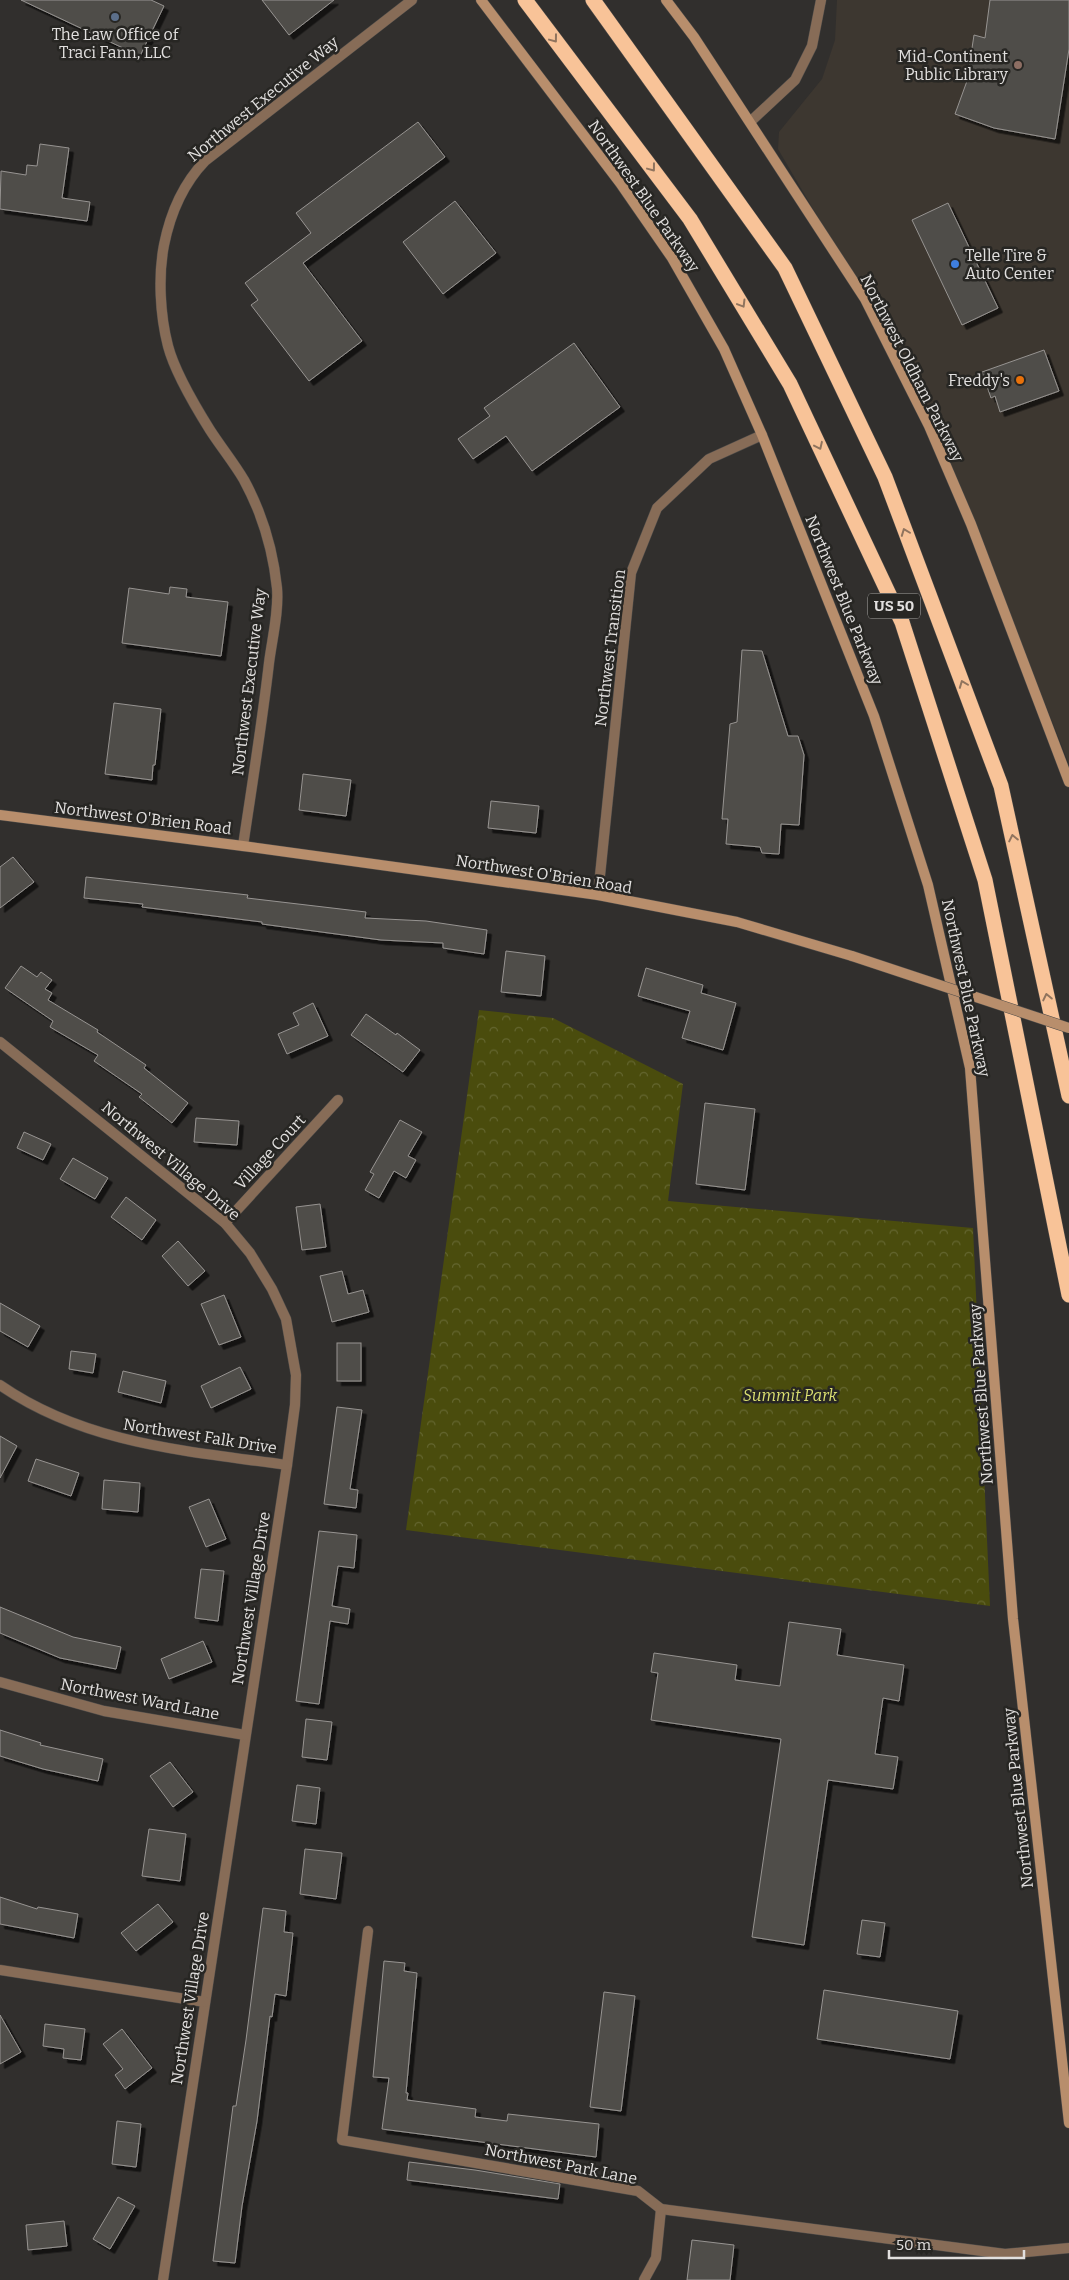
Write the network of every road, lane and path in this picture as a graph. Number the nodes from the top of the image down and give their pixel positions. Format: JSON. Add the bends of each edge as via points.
{"nodes":[{"id":1,"x":412,"y":0,"type":"edge"},
{"id":2,"x":481,"y":0,"type":"edge"},
{"id":3,"x":525,"y":0,"type":"edge"},
{"id":4,"x":593,"y":0,"type":"edge"},
{"id":5,"x":666,"y":0,"type":"edge"},
{"id":6,"x":821,"y":0,"type":"edge"},
{"id":7,"x":750,"y":122,"type":"junction"},
{"id":8,"x":762,"y":435,"type":"junction"},
{"id":9,"x":1069,"y":782,"type":"edge"},
{"id":10,"x":0,"y":815,"type":"edge"},
{"id":11,"x":243,"y":846,"type":"junction"},
{"id":12,"x":598,"y":895,"type":"junction"},
{"id":13,"x":1069,"y":1028,"type":"edge"},
{"id":14,"x":0,"y":1042,"type":"edge"},
{"id":15,"x":1069,"y":1096,"type":"edge"},
{"id":16,"x":338,"y":1100,"type":"dead end"},
{"id":17,"x":225,"y":1223,"type":"junction"},
{"id":18,"x":1069,"y":1296,"type":"edge"},
{"id":19,"x":0,"y":1385,"type":"edge"},
{"id":20,"x":287,"y":1465,"type":"junction"},
{"id":21,"x":0,"y":1682,"type":"edge"},
{"id":22,"x":245,"y":1735,"type":"junction"},
{"id":23,"x":368,"y":1931,"type":"dead end"},
{"id":24,"x":0,"y":1970,"type":"edge"},
{"id":25,"x":205,"y":2002,"type":"junction"},
{"id":26,"x":1069,"y":2123,"type":"edge"},
{"id":27,"x":661,"y":2209,"type":"junction"},
{"id":28,"x":1069,"y":2248,"type":"edge"},
{"id":29,"x":163,"y":2280,"type":"edge"},
{"id":30,"x":644,"y":2280,"type":"edge"}],
"edges":[{"from":1,"to":11,"type":"street","name":"Northwest Executive Way","via":[[195,171],[174,209],[162,256],[163,318],[168,348],[192,399],[244,480],[263,520],[277,590]]},
{"from":2,"to":8,"type":"street","name":"Northwest Blue Parkway","via":[[620,183],[672,258],[724,349]]},
{"from":3,"to":18,"type":"highway","number":"US 50","one_way":true,"via":[[695,227],[790,384],[902,622],[985,880]]},
{"from":15,"to":4,"type":"highway","number":"US 50","one_way":true,"via":[[1001,786],[885,478],[785,268]]},
{"from":5,"to":7,"type":"street","name":"Northwest Oldham Parkway"},
{"from":6,"to":7,"type":"street","via":[[812,46],[795,80]]},
{"from":7,"to":9,"type":"street","name":"Northwest Oldham Parkway","via":[[864,299],[928,426],[971,524]]},
{"from":8,"to":12,"type":"street","name":"Northwest Transition","via":[[709,459],[657,508],[631,573]]},
{"from":8,"to":26,"type":"street","name":"Northwest Blue Parkway","via":[[877,725],[928,885],[970,1068],[1014,1624]]},
{"from":10,"to":11,"type":"street","name":"Northwest O'Brien Road"},
{"from":11,"to":12,"type":"street","name":"Northwest O'Brien Road"},
{"from":12,"to":13,"type":"street","name":"Northwest O'Brien Road","bridge":true,"via":[[738,922]]},
{"from":14,"to":17,"type":"street","name":"Northwest Village Drive"},
{"from":16,"to":17,"type":"street","name":"Village Court"},
{"from":17,"to":20,"type":"street","name":"Northwest Village Drive","via":[[250,1253],[286,1319],[296,1375]]},
{"from":19,"to":20,"type":"street","name":"Northwest Falk Drive","via":[[61,1418],[124,1440]]},
{"from":20,"to":22,"type":"street","name":"Northwest Village Drive"},
{"from":21,"to":22,"type":"street","name":"Northwest Ward Lane","via":[[104,1711]]},
{"from":22,"to":25,"type":"street","name":"Northwest Village Drive"},
{"from":23,"to":27,"type":"street","name":"Northwest Park Lane","via":[[342,2140],[638,2192]]},
{"from":24,"to":25,"type":"street"},
{"from":25,"to":29,"type":"street","name":"Northwest Village Drive"},
{"from":27,"to":28,"type":"street","name":"Northwest Park Lane","via":[[1004,2254]]},
{"from":27,"to":30,"type":"street","via":[[656,2258]]}]}
